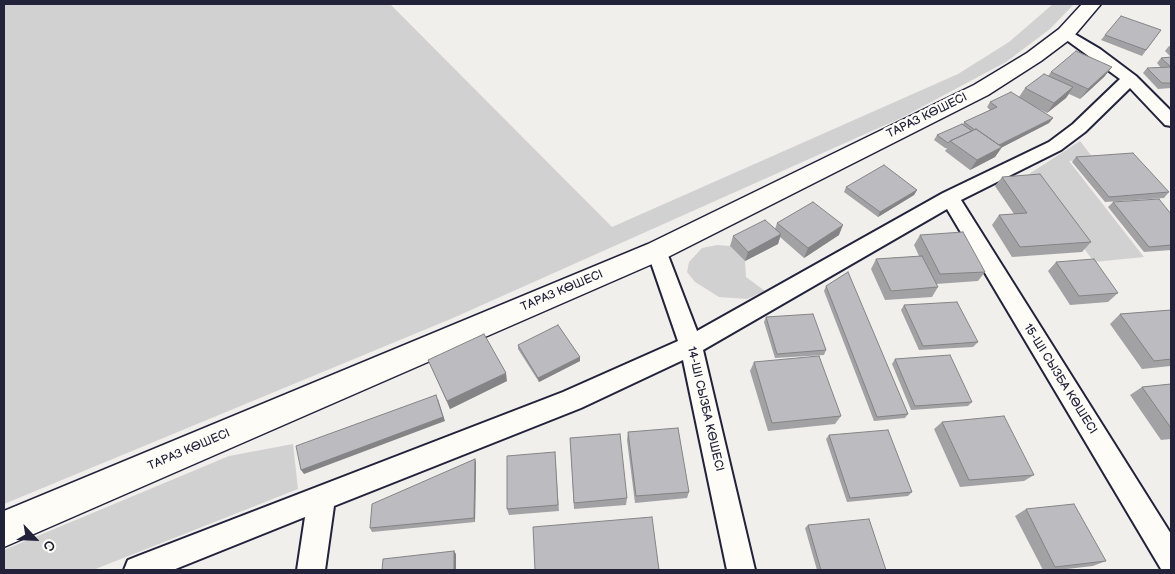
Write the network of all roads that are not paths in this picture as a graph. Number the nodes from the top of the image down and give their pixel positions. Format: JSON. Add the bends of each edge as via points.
{"nodes":[{"id":1,"x":1092,"y":4,"type":"edge"},
{"id":2,"x":1066,"y":33,"type":"junction"},
{"id":3,"x":1130,"y":79,"type":"junction"},
{"id":4,"x":1171,"y":121,"type":"edge"},
{"id":5,"x":950,"y":198,"type":"junction"},
{"id":6,"x":657,"y":251,"type":"junction"},
{"id":7,"x":691,"y":346,"type":"junction"},
{"id":8,"x":322,"y":497,"type":"junction"},
{"id":9,"x":4,"y":529,"type":"edge"},
{"id":10,"x":1171,"y":559,"type":"edge"},
{"id":11,"x":138,"y":570,"type":"edge"},
{"id":12,"x":311,"y":570,"type":"edge"},
{"id":13,"x":741,"y":570,"type":"edge"}],
"edges":[{"from":1,"to":2,"type":"street","name":"ТАРАЗ КӨШЕСІ"},
{"from":2,"to":3,"type":"street"},
{"from":2,"to":6,"type":"street","name":"ТАРАЗ КӨШЕСІ","via":[[981,90]]},
{"from":3,"to":4,"type":"street"},
{"from":3,"to":5,"type":"street","via":[[1079,128],[1055,146]]},
{"from":5,"to":7,"type":"street"},
{"from":5,"to":10,"type":"street","name":"15-ШІ СЫЗБА КӨШЕСІ"},
{"from":6,"to":7,"type":"street","name":"14-ШІ СЫЗБА КӨШЕСІ"},
{"from":6,"to":9,"type":"street","name":"ТАРАЗ КӨШЕСІ"},
{"from":7,"to":8,"type":"street","via":[[572,400]]},
{"from":7,"to":13,"type":"street","name":"14-ШІ СЫЗБА КӨШЕСІ"},
{"from":8,"to":11,"type":"street"},
{"from":8,"to":12,"type":"street"}]}
